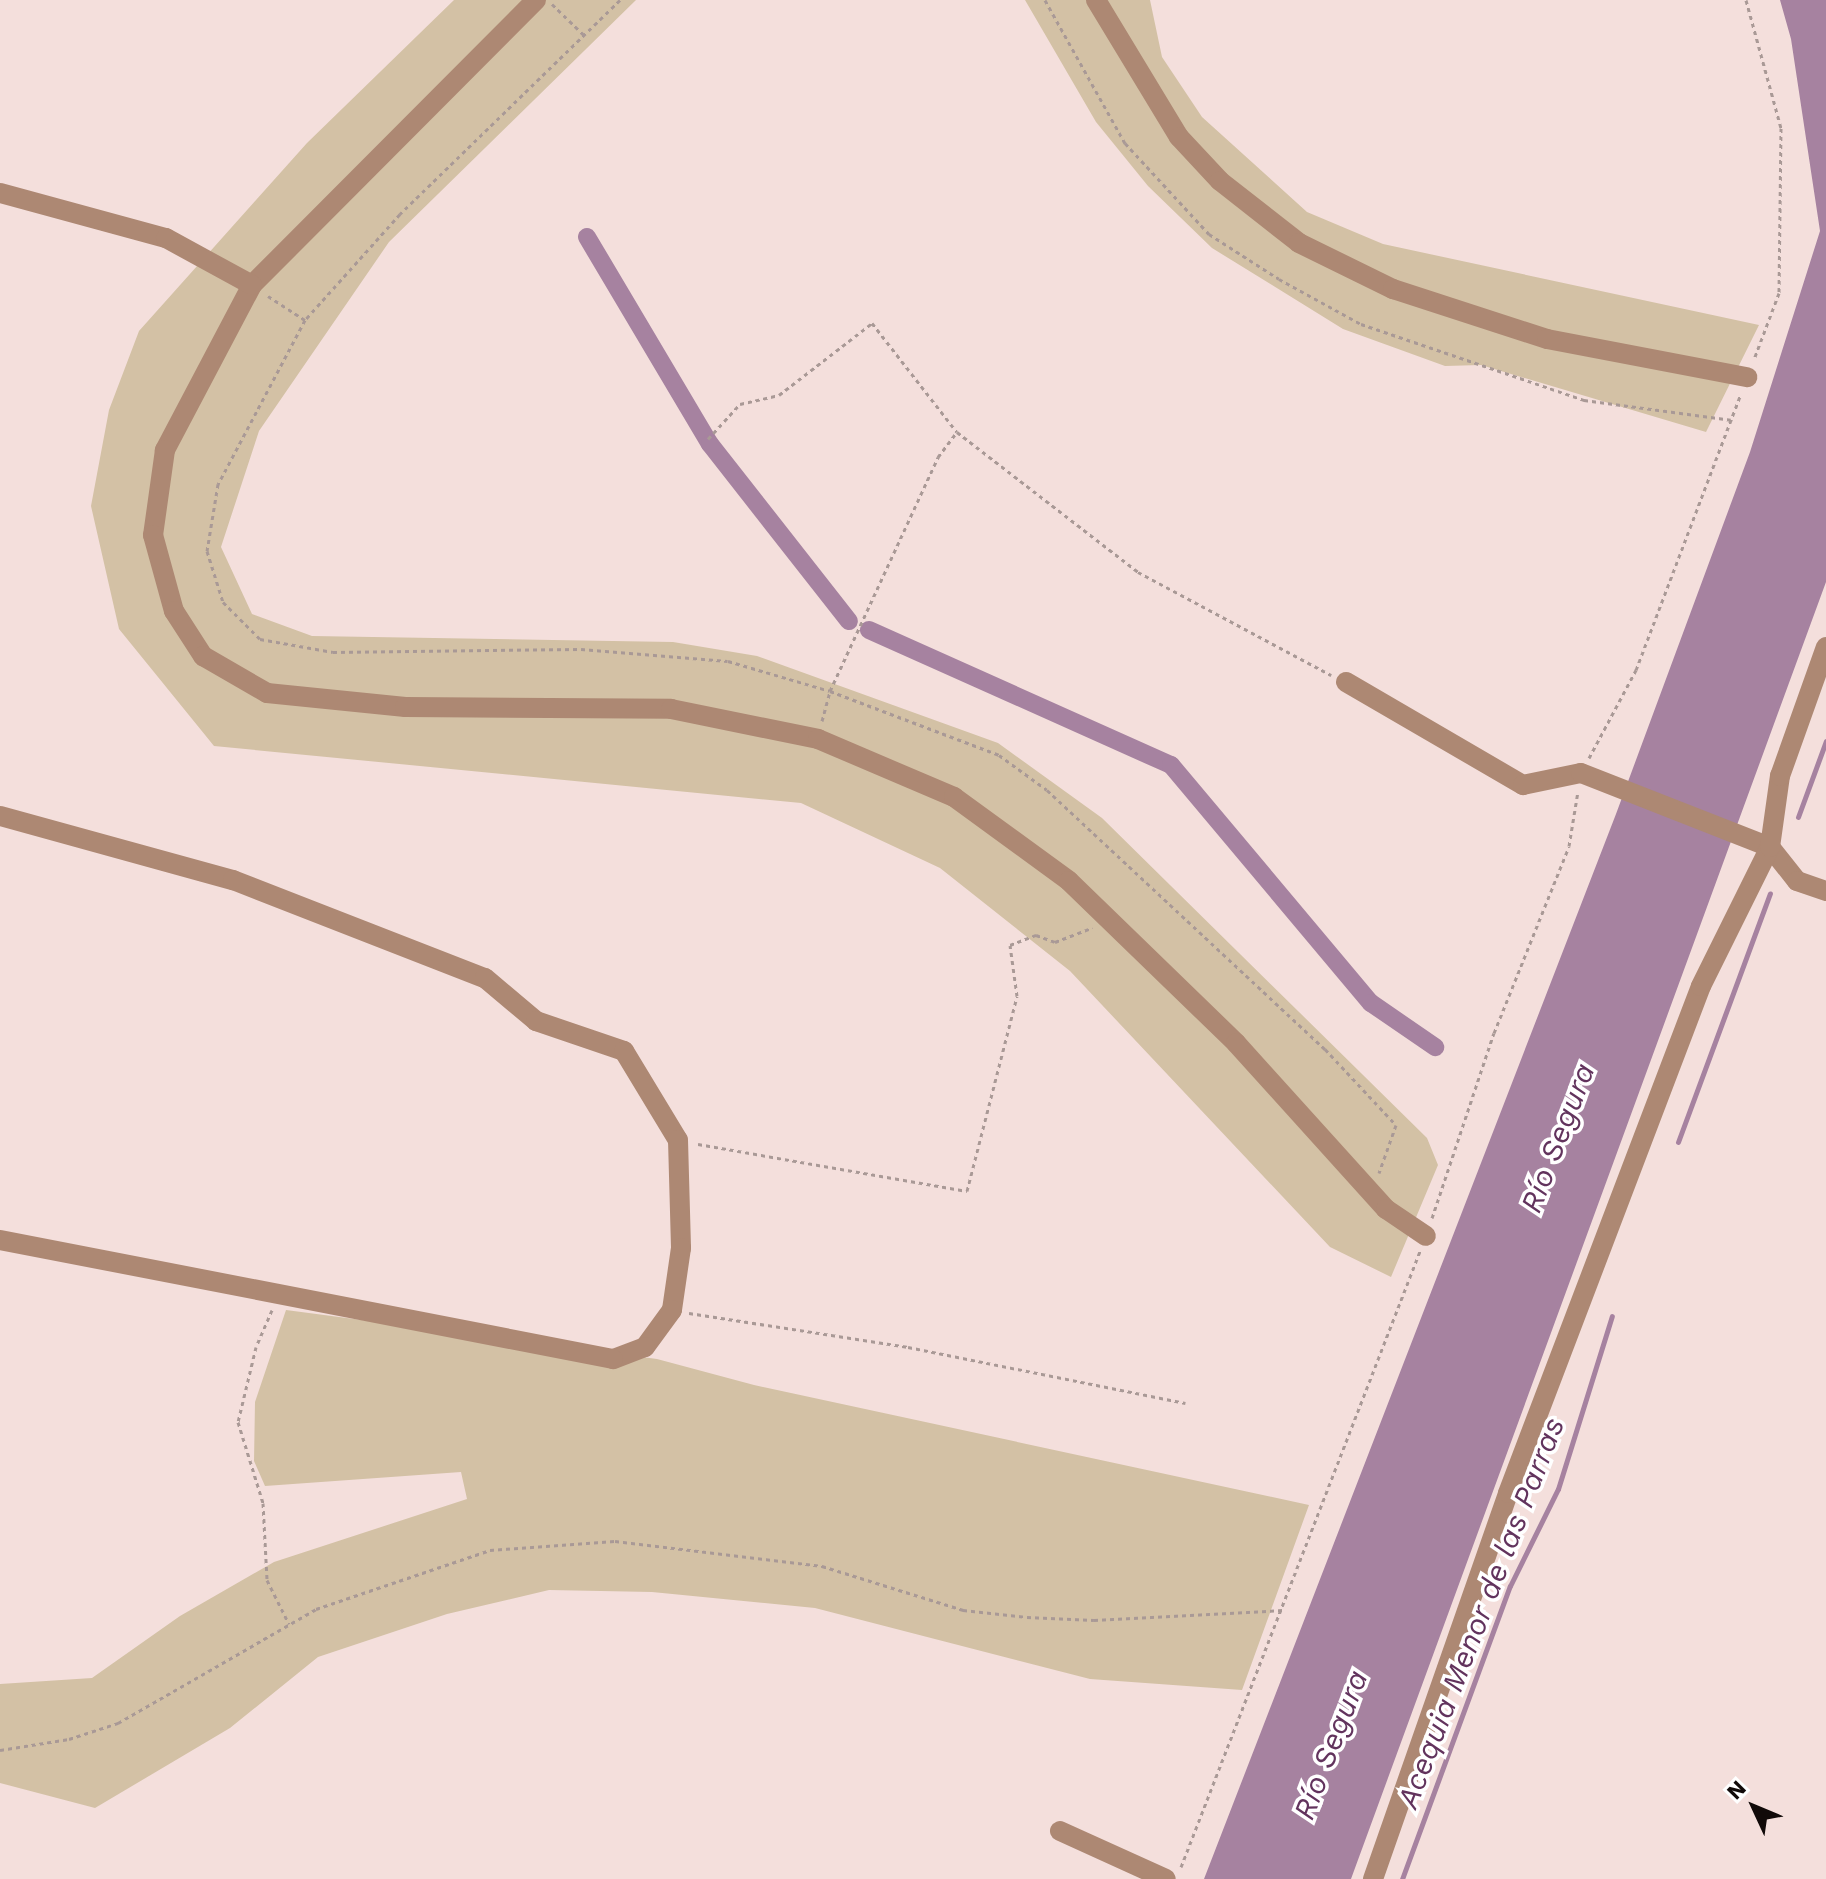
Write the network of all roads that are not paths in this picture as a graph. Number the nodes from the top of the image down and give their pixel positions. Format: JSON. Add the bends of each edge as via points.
{"nodes":[{"id":1,"x":536,"y":0,"type":"edge"},
{"id":2,"x":1096,"y":0,"type":"edge"},
{"id":3,"x":0,"y":193,"type":"edge"},
{"id":4,"x":252,"y":285,"type":"junction"},
{"id":5,"x":1747,"y":377,"type":"road end"},
{"id":6,"x":1826,"y":647,"type":"edge"},
{"id":7,"x":1346,"y":682,"type":"road end"},
{"id":8,"x":0,"y":816,"type":"edge"},
{"id":9,"x":1770,"y":847,"type":"junction"},
{"id":10,"x":1826,"y":891,"type":"edge"},
{"id":11,"x":1426,"y":1236,"type":"road end"},
{"id":12,"x":0,"y":1240,"type":"edge"},
{"id":13,"x":1060,"y":1831,"type":"dead end"},
{"id":14,"x":1166,"y":1879,"type":"edge"},
{"id":15,"x":1373,"y":1879,"type":"edge"}],
"edges":[{"from":1,"to":4,"type":"street"},
{"from":2,"to":5,"type":"street","via":[[1179,137],[1220,181],[1299,243],[1393,289],[1547,339]]},
{"from":3,"to":4,"type":"street","via":[[166,238]]},
{"from":4,"to":11,"type":"street","via":[[165,450],[153,535],[174,611],[203,656],[267,693],[405,707],[671,709],[818,739],[954,797],[1069,881],[1236,1043],[1370,1190]]},
{"from":6,"to":9,"type":"street","via":[[1780,776]]},
{"from":7,"to":9,"type":"street","via":[[1523,785],[1581,773]]},
{"from":8,"to":12,"type":"street","via":[[233,880],[485,978],[536,1021],[624,1051],[678,1140],[681,1248],[672,1310],[645,1347],[613,1359]]},
{"from":9,"to":10,"type":"street","via":[[1797,881]]},
{"from":9,"to":15,"type":"street","via":[[1701,986],[1503,1508]]},
{"from":13,"to":14,"type":"street"}]}
